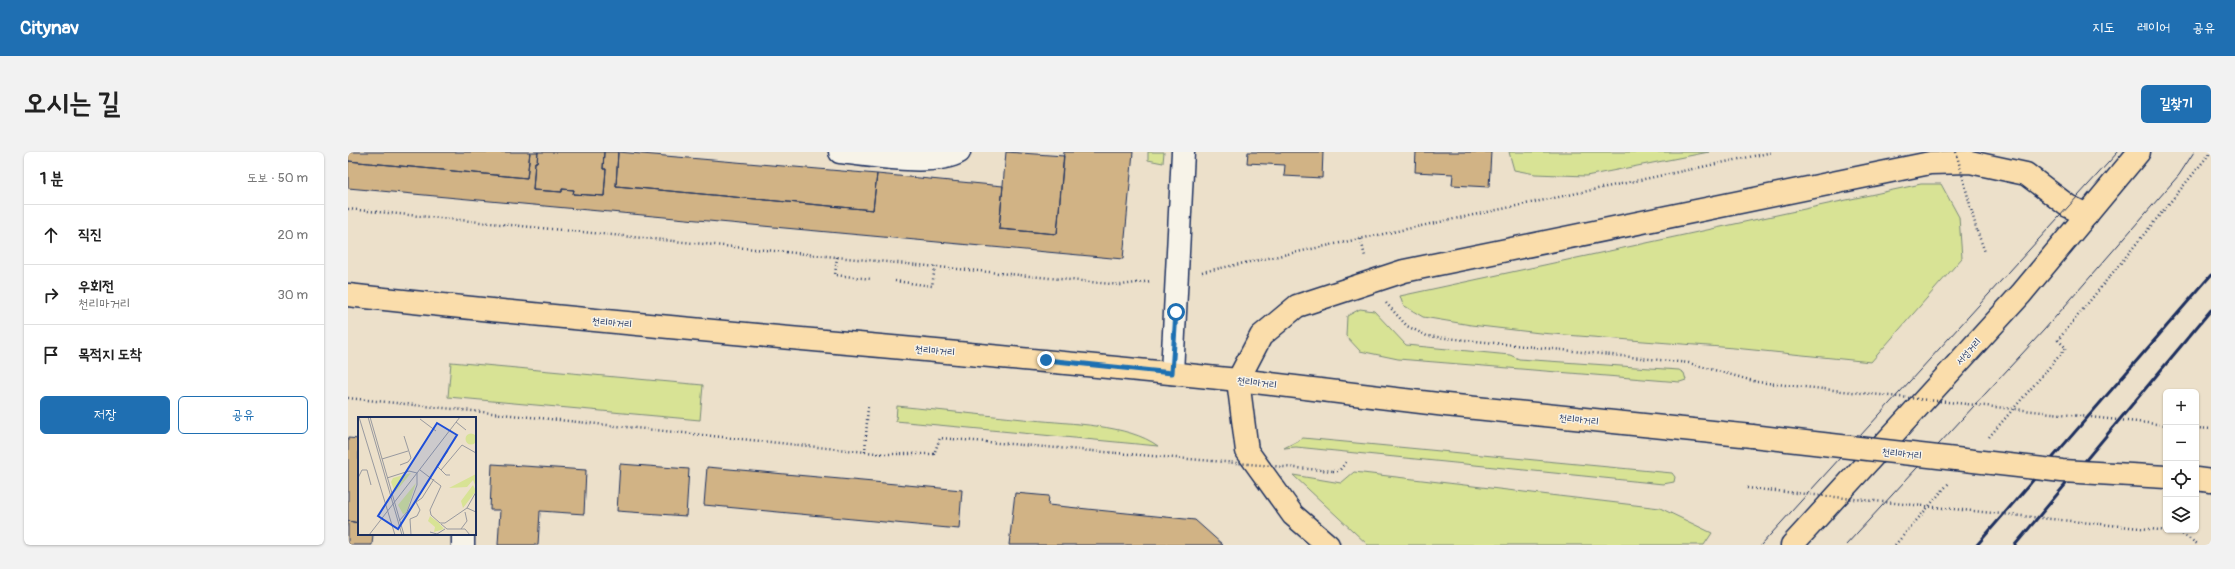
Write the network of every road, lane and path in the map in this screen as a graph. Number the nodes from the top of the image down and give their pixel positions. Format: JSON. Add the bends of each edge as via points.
{"nodes":[{"id":1,"x":840,"y":152,"type":"edge"},
{"id":2,"x":959,"y":152,"type":"edge"},
{"id":3,"x":1183,"y":152,"type":"edge"},
{"id":4,"x":1773,"y":152,"type":"edge"},
{"id":5,"x":1956,"y":152,"type":"edge"},
{"id":6,"x":2139,"y":152,"type":"edge"},
{"id":7,"x":2211,"y":152,"type":"edge"},
{"id":8,"x":348,"y":209,"type":"edge"},
{"id":9,"x":2087,"y":215,"type":"junction"},
{"id":10,"x":1361,"y":239,"type":"junction"},
{"id":11,"x":1985,"y":252,"type":"dead end"},
{"id":12,"x":837,"y":257,"type":"junction"},
{"id":13,"x":935,"y":267,"type":"junction"},
{"id":14,"x":1178,"y":277,"type":"junction"},
{"id":15,"x":872,"y":279,"type":"dead end"},
{"id":16,"x":896,"y":281,"type":"dead end"},
{"id":17,"x":1371,"y":282,"type":"junction"},
{"id":18,"x":348,"y":295,"type":"edge"},
{"id":19,"x":2059,"y":355,"type":"dead end"},
{"id":20,"x":1172,"y":373,"type":"junction"},
{"id":21,"x":1238,"y":380,"type":"junction"},
{"id":22,"x":348,"y":398,"type":"edge"},
{"id":23,"x":868,"y":406,"type":"dead end"},
{"id":24,"x":2163,"y":425,"type":"edge"},
{"id":25,"x":2199,"y":428,"type":"edge"},
{"id":26,"x":2211,"y":429,"type":"edge"},
{"id":27,"x":865,"y":452,"type":"junction"},
{"id":28,"x":1346,"y":462,"type":"dead end"},
{"id":29,"x":2163,"y":477,"type":"edge"},
{"id":30,"x":2199,"y":479,"type":"edge"},
{"id":31,"x":2211,"y":481,"type":"edge"},
{"id":32,"x":1747,"y":488,"type":"dead end"},
{"id":33,"x":1328,"y":545,"type":"edge"},
{"id":34,"x":1792,"y":545,"type":"edge"},
{"id":35,"x":2199,"y":545,"type":"edge"}],
"edges":[{"from":1,"to":2,"type":"street","via":[[934,160]]},
{"from":3,"to":14,"type":"street"},
{"from":4,"to":10,"type":"path"},
{"from":5,"to":11,"type":"path","bridge":true},
{"from":6,"to":9,"type":"main road","name":"서성거리"},
{"from":7,"to":19,"type":"path","via":[[2058,340],[2066,348]]},
{"from":8,"to":12,"type":"path"},
{"from":9,"to":17,"type":"main road","via":[[2068,206],[2026,174],[1970,162],[1930,163],[1404,271]]},
{"from":9,"to":34,"type":"main road","name":"서성거리","via":[[2021,294]]},
{"from":10,"to":14,"type":"path"},
{"from":10,"to":17,"type":"path"},
{"from":12,"to":13,"type":"path"},
{"from":12,"to":15,"type":"path","via":[[835,275]]},
{"from":13,"to":14,"type":"path","via":[[1121,285]]},
{"from":13,"to":16,"type":"path","via":[[932,286]]},
{"from":14,"to":20,"type":"street"},
{"from":17,"to":21,"type":"main road","via":[[1298,306],[1261,336]]},
{"from":17,"to":24,"type":"path","bridge":true,"via":[[1389,308],[1407,326],[1427,336],[1689,363],[1757,382]]},
{"from":18,"to":20,"type":"main road","name":"천리마거리","via":[[512,313]]},
{"from":20,"to":21,"type":"main road","name":"천리마거리"},
{"from":21,"to":29,"type":"main road","name":"천리마거리","bridge":true,"via":[[1446,405],[2062,471]]},
{"from":21,"to":33,"type":"main road","via":[[1247,451],[1293,515]]},
{"from":22,"to":27,"type":"path"},
{"from":23,"to":27,"type":"path"},
{"from":25,"to":26,"type":"path"},
{"from":27,"to":28,"type":"path","bridge":true,"via":[[934,454],[940,438],[1333,472],[1339,471]]},
{"from":30,"to":31,"type":"main road"},
{"from":32,"to":35,"type":"path","bridge":true,"via":[[2179,532]]}]}
